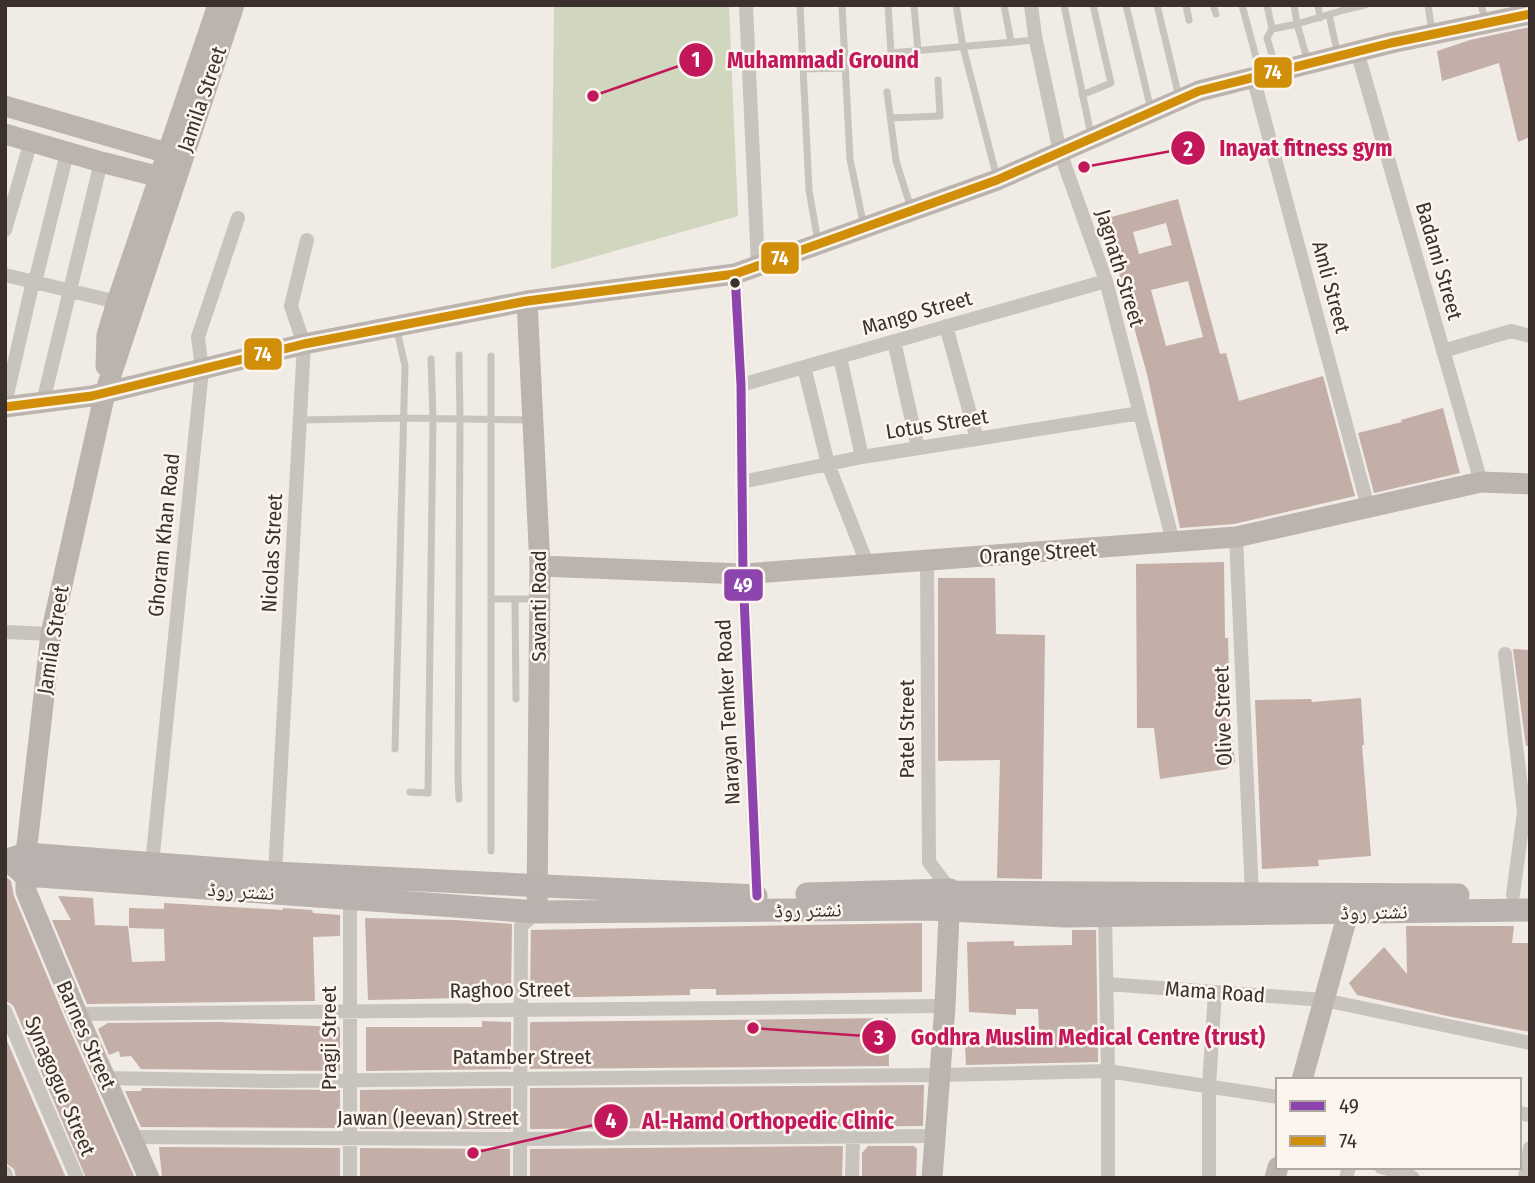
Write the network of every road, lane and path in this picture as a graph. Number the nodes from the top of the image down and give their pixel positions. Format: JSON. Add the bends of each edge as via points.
{"nodes":[{"id":1,"x":218,"y":5,"type":"edge"},
{"id":2,"x":234,"y":5,"type":"edge"},
{"id":3,"x":746,"y":5,"type":"edge"},
{"id":4,"x":800,"y":5,"type":"edge"},
{"id":5,"x":842,"y":5,"type":"edge"},
{"id":6,"x":888,"y":5,"type":"edge"},
{"id":7,"x":914,"y":5,"type":"edge"},
{"id":8,"x":956,"y":5,"type":"edge"},
{"id":9,"x":1004,"y":5,"type":"edge"},
{"id":10,"x":1031,"y":5,"type":"edge"},
{"id":11,"x":1064,"y":5,"type":"edge"},
{"id":12,"x":1093,"y":5,"type":"edge"},
{"id":13,"x":1126,"y":5,"type":"edge"},
{"id":14,"x":1157,"y":5,"type":"edge"},
{"id":15,"x":1186,"y":5,"type":"edge"},
{"id":16,"x":1213,"y":5,"type":"edge"},
{"id":17,"x":1242,"y":5,"type":"edge"},
{"id":18,"x":1268,"y":5,"type":"edge"},
{"id":19,"x":1294,"y":5,"type":"edge"},
{"id":20,"x":1318,"y":5,"type":"edge"},
{"id":21,"x":1364,"y":5,"type":"edge"},
{"id":22,"x":1428,"y":5,"type":"edge"},
{"id":23,"x":1343,"y":8,"type":"edge"},
{"id":24,"x":1216,"y":14,"type":"dead end"},
{"id":25,"x":1484,"y":14,"type":"edge"},
{"id":26,"x":1329,"y":15,"type":"junction"},
{"id":27,"x":1530,"y":15,"type":"edge"},
{"id":28,"x":1320,"y":18,"type":"junction"},
{"id":29,"x":1189,"y":20,"type":"dead end"},
{"id":30,"x":1297,"y":24,"type":"junction"},
{"id":31,"x":1272,"y":29,"type":"junction"},
{"id":32,"x":1432,"y":35,"type":"junction"},
{"id":33,"x":1036,"y":40,"type":"junction"},
{"id":34,"x":1011,"y":43,"type":"junction"},
{"id":35,"x":963,"y":47,"type":"junction"},
{"id":36,"x":918,"y":51,"type":"junction"},
{"id":37,"x":1348,"y":54,"type":"junction"},
{"id":38,"x":1309,"y":64,"type":"junction"},
{"id":39,"x":845,"y":68,"type":"junction"},
{"id":40,"x":803,"y":69,"type":"junction"},
{"id":41,"x":1263,"y":75,"type":"junction"},
{"id":42,"x":938,"y":80,"type":"dead end"},
{"id":43,"x":887,"y":92,"type":"dead end"},
{"id":44,"x":195,"y":93,"type":"junction"},
{"id":45,"x":1082,"y":95,"type":"junction"},
{"id":46,"x":1180,"y":99,"type":"junction"},
{"id":47,"x":5,"y":106,"type":"edge"},
{"id":48,"x":1152,"y":111,"type":"junction"},
{"id":49,"x":891,"y":118,"type":"junction"},
{"id":50,"x":5,"y":134,"type":"edge"},
{"id":51,"x":1092,"y":138,"type":"junction"},
{"id":52,"x":31,"y":141,"type":"junction"},
{"id":53,"x":1060,"y":152,"type":"junction"},
{"id":54,"x":67,"y":153,"type":"junction"},
{"id":55,"x":167,"y":153,"type":"junction"},
{"id":56,"x":101,"y":162,"type":"junction"},
{"id":57,"x":160,"y":177,"type":"junction"},
{"id":58,"x":997,"y":180,"type":"junction"},
{"id":59,"x":157,"y":208,"type":"junction"},
{"id":60,"x":912,"y":211,"type":"junction"},
{"id":61,"x":238,"y":218,"type":"dead end"},
{"id":62,"x":864,"y":228,"type":"junction"},
{"id":63,"x":5,"y":230,"type":"edge"},
{"id":64,"x":307,"y":240,"type":"dead end"},
{"id":65,"x":819,"y":244,"type":"junction"},
{"id":66,"x":758,"y":266,"type":"junction"},
{"id":67,"x":735,"y":274,"type":"junction"},
{"id":68,"x":5,"y":275,"type":"edge"},
{"id":69,"x":33,"y":281,"type":"junction"},
{"id":70,"x":1106,"y":281,"type":"junction"},
{"id":71,"x":70,"y":290,"type":"junction"},
{"id":72,"x":527,"y":301,"type":"junction"},
{"id":73,"x":117,"y":302,"type":"junction"},
{"id":74,"x":396,"y":326,"type":"junction"},
{"id":75,"x":946,"y":326,"type":"junction"},
{"id":76,"x":1530,"y":336,"type":"edge"},
{"id":77,"x":894,"y":341,"type":"junction"},
{"id":78,"x":304,"y":344,"type":"junction"},
{"id":79,"x":1443,"y":351,"type":"junction"},
{"id":80,"x":458,"y":355,"type":"dead end"},
{"id":81,"x":491,"y":356,"type":"dead end"},
{"id":82,"x":840,"y":357,"type":"junction"},
{"id":83,"x":431,"y":359,"type":"dead end"},
{"id":84,"x":804,"y":367,"type":"junction"},
{"id":85,"x":202,"y":370,"type":"junction"},
{"id":86,"x":741,"y":385,"type":"junction"},
{"id":87,"x":98,"y":394,"type":"junction"},
{"id":88,"x":43,"y":402,"type":"junction"},
{"id":89,"x":5,"y":405,"type":"edge"},
{"id":90,"x":1140,"y":413,"type":"junction"},
{"id":91,"x":404,"y":418,"type":"junction"},
{"id":92,"x":300,"y":419,"type":"junction"},
{"id":93,"x":433,"y":419,"type":"junction"},
{"id":94,"x":460,"y":419,"type":"junction"},
{"id":95,"x":491,"y":419,"type":"junction"},
{"id":96,"x":533,"y":420,"type":"junction"},
{"id":97,"x":977,"y":439,"type":"junction"},
{"id":98,"x":919,"y":448,"type":"junction"},
{"id":99,"x":862,"y":457,"type":"junction"},
{"id":100,"x":828,"y":464,"type":"junction"},
{"id":101,"x":742,"y":482,"type":"junction"},
{"id":102,"x":1481,"y":482,"type":"junction"},
{"id":103,"x":1530,"y":484,"type":"edge"},
{"id":104,"x":1368,"y":507,"type":"junction"},
{"id":105,"x":1236,"y":537,"type":"junction"},
{"id":106,"x":1173,"y":542,"type":"junction"},
{"id":107,"x":927,"y":562,"type":"junction"},
{"id":108,"x":540,"y":566,"type":"junction"},
{"id":109,"x":868,"y":566,"type":"junction"},
{"id":110,"x":743,"y":574,"type":"junction"},
{"id":111,"x":491,"y":599,"type":"junction"},
{"id":112,"x":515,"y":599,"type":"junction"},
{"id":113,"x":540,"y":599,"type":"junction"},
{"id":114,"x":5,"y":632,"type":"edge"},
{"id":115,"x":51,"y":634,"type":"junction"},
{"id":116,"x":1505,"y":654,"type":"dead end"},
{"id":117,"x":516,"y":699,"type":"dead end"},
{"id":118,"x":395,"y":749,"type":"dead end"},
{"id":119,"x":1524,"y":759,"type":"edge"},
{"id":120,"x":410,"y":792,"type":"dead end"},
{"id":121,"x":459,"y":799,"type":"dead end"},
{"id":122,"x":491,"y":851,"type":"dead end"},
{"id":123,"x":152,"y":864,"type":"junction"},
{"id":124,"x":18,"y":868,"type":"edge"},
{"id":125,"x":275,"y":873,"type":"junction"},
{"id":126,"x":537,"y":886,"type":"junction"},
{"id":127,"x":1252,"y":894,"type":"junction"},
{"id":128,"x":758,"y":896,"type":"junction"},
{"id":129,"x":350,"y":898,"type":"junction"},
{"id":130,"x":950,"y":900,"type":"junction"},
{"id":131,"x":1524,"y":900,"type":"edge"},
{"id":132,"x":537,"y":912,"type":"junction"},
{"id":133,"x":1348,"y":912,"type":"junction"},
{"id":134,"x":1105,"y":915,"type":"junction"},
{"id":135,"x":1107,"y":984,"type":"junction"},
{"id":136,"x":1216,"y":992,"type":"junction"},
{"id":137,"x":1324,"y":1000,"type":"junction"},
{"id":138,"x":945,"y":1006,"type":"junction"},
{"id":139,"x":5,"y":1011,"type":"edge"},
{"id":140,"x":520,"y":1011,"type":"junction"},
{"id":141,"x":350,"y":1013,"type":"junction"},
{"id":142,"x":77,"y":1014,"type":"junction"},
{"id":143,"x":1530,"y":1043,"type":"edge"},
{"id":144,"x":1108,"y":1071,"type":"junction"},
{"id":145,"x":939,"y":1075,"type":"junction"},
{"id":146,"x":105,"y":1078,"type":"junction"},
{"id":147,"x":1303,"y":1078,"type":"edge"},
{"id":148,"x":520,"y":1079,"type":"junction"},
{"id":149,"x":350,"y":1080,"type":"junction"},
{"id":150,"x":1209,"y":1086,"type":"junction"},
{"id":151,"x":1276,"y":1097,"type":"edge"},
{"id":152,"x":935,"y":1136,"type":"junction"},
{"id":153,"x":131,"y":1137,"type":"junction"},
{"id":154,"x":853,"y":1137,"type":"junction"},
{"id":155,"x":350,"y":1138,"type":"junction"},
{"id":156,"x":520,"y":1139,"type":"junction"},
{"id":157,"x":1388,"y":1169,"type":"edge"},
{"id":158,"x":77,"y":1178,"type":"edge"},
{"id":159,"x":149,"y":1178,"type":"edge"},
{"id":160,"x":350,"y":1178,"type":"edge"},
{"id":161,"x":520,"y":1178,"type":"edge"},
{"id":162,"x":852,"y":1178,"type":"edge"},
{"id":163,"x":932,"y":1178,"type":"edge"},
{"id":164,"x":1108,"y":1178,"type":"edge"},
{"id":165,"x":1209,"y":1178,"type":"edge"},
{"id":166,"x":1413,"y":1178,"type":"edge"}],
"edges":[{"from":1,"to":44,"type":"main road","name":"Jamila Street"},
{"from":2,"to":44,"type":"main road","name":"Jamila Street"},
{"from":3,"to":66,"type":"street"},
{"from":4,"to":40,"type":"lane"},
{"from":5,"to":39,"type":"lane"},
{"from":6,"to":36,"type":"lane","via":[[891,53]]},
{"from":7,"to":36,"type":"lane"},
{"from":8,"to":35,"type":"lane"},
{"from":9,"to":34,"type":"lane"},
{"from":10,"to":33,"type":"street","name":"Jagnath Street"},
{"from":11,"to":45,"type":"lane"},
{"from":12,"to":45,"type":"lane","via":[[1111,83]]},
{"from":13,"to":48,"type":"lane"},
{"from":14,"to":46,"type":"lane"},
{"from":15,"to":29,"type":"lane"},
{"from":16,"to":24,"type":"lane"},
{"from":17,"to":41,"type":"lane"},
{"from":18,"to":31,"type":"lane"},
{"from":19,"to":30,"type":"lane"},
{"from":20,"to":28,"type":"lane"},
{"from":21,"to":23,"type":"lane"},
{"from":22,"to":32,"type":"lane"},
{"from":23,"to":26,"type":"lane"},
{"from":25,"to":27,"type":"main road"},
{"from":25,"to":32,"type":"main road"},
{"from":26,"to":28,"type":"lane"},
{"from":26,"to":37,"type":"lane"},
{"from":28,"to":30,"type":"lane"},
{"from":30,"to":31,"type":"lane"},
{"from":30,"to":38,"type":"lane"},
{"from":31,"to":41,"type":"lane"},
{"from":32,"to":37,"type":"main road"},
{"from":33,"to":34,"type":"lane"},
{"from":33,"to":53,"type":"street","name":"Jagnath Street"},
{"from":34,"to":35,"type":"lane"},
{"from":35,"to":36,"type":"lane"},
{"from":35,"to":58,"type":"lane"},
{"from":37,"to":38,"type":"main road"},
{"from":37,"to":79,"type":"street","name":"Badami Street"},
{"from":38,"to":41,"type":"main road"},
{"from":39,"to":40,"type":"lane"},
{"from":39,"to":62,"type":"lane","via":[[849,159]]},
{"from":40,"to":65,"type":"lane","via":[[810,190]]},
{"from":41,"to":46,"type":"main road"},
{"from":41,"to":104,"type":"street","name":"Amli Street"},
{"from":42,"to":49,"type":"lane","via":[[940,116]]},
{"from":43,"to":49,"type":"lane"},
{"from":44,"to":55,"type":"main road","name":"Jamila Street"},
{"from":44,"to":59,"type":"main road","name":"Jamila Street"},
{"from":45,"to":51,"type":"lane"},
{"from":46,"to":48,"type":"main road"},
{"from":47,"to":55,"type":"main road"},
{"from":48,"to":51,"type":"main road"},
{"from":49,"to":60,"type":"lane","via":[[896,161]]},
{"from":50,"to":52,"type":"main road"},
{"from":51,"to":53,"type":"main road"},
{"from":52,"to":54,"type":"main road"},
{"from":52,"to":63,"type":"street"},
{"from":53,"to":58,"type":"main road"},
{"from":53,"to":70,"type":"street","name":"Jagnath Street"},
{"from":54,"to":56,"type":"main road"},
{"from":54,"to":69,"type":"street"},
{"from":55,"to":57,"type":"main road","name":"Jamila Street"},
{"from":56,"to":57,"type":"main road"},
{"from":56,"to":71,"type":"street"},
{"from":57,"to":59,"type":"main road","name":"Jamila Street"},
{"from":58,"to":60,"type":"main road"},
{"from":59,"to":73,"type":"main road","name":"Jamila Street"},
{"from":59,"to":87,"type":"main road","name":"Jamila Street"},
{"from":60,"to":62,"type":"main road"},
{"from":61,"to":85,"type":"street","name":"Ghoram Khan Road","via":[[198,337]]},
{"from":62,"to":65,"type":"main road"},
{"from":64,"to":78,"type":"street","name":"Nicolas Street","via":[[291,306]]},
{"from":65,"to":66,"type":"main road"},
{"from":66,"to":67,"type":"main road"},
{"from":67,"to":72,"type":"main road"},
{"from":67,"to":86,"type":"street","name":"Narayan Temker Road"},
{"from":68,"to":69,"type":"street"},
{"from":69,"to":71,"type":"street"},
{"from":69,"to":89,"type":"street"},
{"from":70,"to":75,"type":"street","name":"Mango Street"},
{"from":70,"to":90,"type":"street","name":"Jagnath Street"},
{"from":71,"to":73,"type":"street"},
{"from":71,"to":88,"type":"street"},
{"from":72,"to":74,"type":"main road"},
{"from":72,"to":96,"type":"main road","name":"Savanti Road"},
{"from":73,"to":87,"type":"main road","name":"Jamila Street"},
{"from":74,"to":78,"type":"main road"},
{"from":74,"to":91,"type":"lane","via":[[405,366]]},
{"from":75,"to":77,"type":"street","name":"Mango Street"},
{"from":75,"to":97,"type":"street"},
{"from":76,"to":79,"type":"street","via":[[1511,331]]},
{"from":77,"to":82,"type":"street","name":"Mango Street"},
{"from":77,"to":98,"type":"street"},
{"from":78,"to":85,"type":"main road"},
{"from":78,"to":92,"type":"street","name":"Nicolas Street"},
{"from":79,"to":102,"type":"street","name":"Badami Street"},
{"from":80,"to":94,"type":"lane"},
{"from":81,"to":95,"type":"lane"},
{"from":82,"to":84,"type":"street","name":"Mango Street"},
{"from":82,"to":99,"type":"street"},
{"from":83,"to":93,"type":"lane"},
{"from":84,"to":86,"type":"street","name":"Mango Street"},
{"from":84,"to":100,"type":"street"},
{"from":85,"to":87,"type":"main road"},
{"from":85,"to":123,"type":"street","name":"Ghoram Khan Road"},
{"from":86,"to":101,"type":"street","name":"Narayan Temker Road"},
{"from":87,"to":88,"type":"main road"},
{"from":87,"to":115,"type":"main road","name":"Jamila Street"},
{"from":88,"to":89,"type":"main road"},
{"from":90,"to":97,"type":"street","name":"Lotus Street"},
{"from":90,"to":106,"type":"street","name":"Jagnath Street"},
{"from":91,"to":92,"type":"lane"},
{"from":91,"to":93,"type":"lane"},
{"from":91,"to":118,"type":"lane"},
{"from":92,"to":125,"type":"street","name":"Nicolas Street"},
{"from":93,"to":94,"type":"lane"},
{"from":93,"to":120,"type":"lane","via":[[428,793]]},
{"from":94,"to":95,"type":"lane"},
{"from":94,"to":121,"type":"lane"},
{"from":95,"to":96,"type":"lane"},
{"from":95,"to":111,"type":"lane"},
{"from":96,"to":108,"type":"main road","name":"Savanti Road"},
{"from":97,"to":98,"type":"street","name":"Lotus Street"},
{"from":98,"to":99,"type":"street","name":"Lotus Street"},
{"from":99,"to":100,"type":"street","name":"Lotus Street"},
{"from":100,"to":101,"type":"street","name":"Lotus Street"},
{"from":100,"to":109,"type":"street"},
{"from":101,"to":110,"type":"street","name":"Narayan Temker Road"},
{"from":102,"to":103,"type":"main road","name":"Orange Street"},
{"from":102,"to":104,"type":"main road","name":"Orange Street"},
{"from":104,"to":105,"type":"main road","name":"Orange Street"},
{"from":105,"to":106,"type":"main road","name":"Orange Street"},
{"from":105,"to":127,"type":"street","name":"Olive Street"},
{"from":106,"to":107,"type":"main road","name":"Orange Street"},
{"from":107,"to":109,"type":"main road","name":"Orange Street"},
{"from":107,"to":130,"type":"street","name":"Patel Street","via":[[929,862]]},
{"from":108,"to":110,"type":"main road","name":"Orange Street"},
{"from":108,"to":113,"type":"main road","name":"Savanti Road"},
{"from":109,"to":110,"type":"main road","name":"Orange Street"},
{"from":110,"to":128,"type":"street","name":"Narayan Temker Road"},
{"from":111,"to":112,"type":"lane"},
{"from":111,"to":122,"type":"lane"},
{"from":112,"to":113,"type":"lane"},
{"from":112,"to":117,"type":"lane"},
{"from":113,"to":126,"type":"main road","name":"Savanti Road"},
{"from":114,"to":115,"type":"street"},
{"from":115,"to":124,"type":"main road","name":"Jamila Street"},
{"from":116,"to":119,"type":"street"},
{"from":119,"to":131,"type":"street"},
{"from":123,"to":124,"type":"main road","name":"نشتر روڈ"},
{"from":123,"to":125,"type":"main road","name":"نشتر روڈ"},
{"from":124,"to":129,"type":"main road","name":"نشتر روڈ"},
{"from":124,"to":142,"type":"main road","name":"Barnes Street"},
{"from":125,"to":126,"type":"main road","name":"نشتر روڈ"},
{"from":126,"to":128,"type":"main road","name":"نشتر روڈ"},
{"from":126,"to":132,"type":"main road","name":"Savanti Road"},
{"from":127,"to":130,"type":"main road","name":"نشتر روڈ","via":[[951,892]]},
{"from":127,"to":131,"type":"main road","name":"نشتر روڈ"},
{"from":128,"to":130,"type":"main road","name":"نشتر روڈ"},
{"from":129,"to":132,"type":"main road","name":"نشتر روڈ"},
{"from":129,"to":141,"type":"street","name":"Pragji Street"},
{"from":130,"to":132,"type":"main road","name":"نشتر روڈ","via":[[928,909]]},
{"from":130,"to":134,"type":"main road","name":"نشتر روڈ","via":[[1065,916]]},
{"from":130,"to":138,"type":"main road"},
{"from":131,"to":133,"type":"main road","name":"نشتر روڈ"},
{"from":132,"to":140,"type":"street","via":[[521,926]]},
{"from":133,"to":134,"type":"main road","name":"نشتر روڈ"},
{"from":133,"to":137,"type":"main road"},
{"from":134,"to":135,"type":"street"},
{"from":135,"to":136,"type":"street","name":"Mama Road"},
{"from":135,"to":144,"type":"street"},
{"from":136,"to":137,"type":"street","name":"Mama Road"},
{"from":136,"to":150,"type":"street"},
{"from":137,"to":143,"type":"street","name":"Mama Road"},
{"from":137,"to":147,"type":"main road"},
{"from":138,"to":140,"type":"street","name":"Raghoo Street"},
{"from":138,"to":145,"type":"main road"},
{"from":139,"to":158,"type":"street","name":"Synagogue Street"},
{"from":140,"to":141,"type":"street","name":"Raghoo Street"},
{"from":140,"to":148,"type":"street"},
{"from":141,"to":142,"type":"street","name":"Raghoo Street"},
{"from":141,"to":149,"type":"street","name":"Pragji Street"},
{"from":142,"to":146,"type":"main road","name":"Barnes Street"},
{"from":144,"to":145,"type":"street","name":"Patamber Street"},
{"from":144,"to":150,"type":"street","name":"Patamber Street"},
{"from":144,"to":164,"type":"street"},
{"from":145,"to":148,"type":"street","name":"Patamber Street"},
{"from":145,"to":152,"type":"main road"},
{"from":146,"to":149,"type":"street","name":"Patamber Street"},
{"from":146,"to":153,"type":"main road","name":"Barnes Street"},
{"from":148,"to":149,"type":"street","name":"Patamber Street"},
{"from":148,"to":156,"type":"street"},
{"from":149,"to":155,"type":"street","name":"Pragji Street"},
{"from":150,"to":151,"type":"street","name":"Patamber Street"},
{"from":150,"to":165,"type":"street"},
{"from":152,"to":154,"type":"street","name":"Jawan (Jeevan) Street"},
{"from":152,"to":163,"type":"main road"},
{"from":153,"to":155,"type":"street","name":"Jawan (Jeevan) Street"},
{"from":153,"to":159,"type":"main road","name":"Barnes Street"},
{"from":154,"to":156,"type":"street","name":"Jawan (Jeevan) Street"},
{"from":154,"to":162,"type":"street"},
{"from":155,"to":156,"type":"street","name":"Jawan (Jeevan) Street"},
{"from":155,"to":160,"type":"street","name":"Pragji Street"},
{"from":156,"to":161,"type":"street"},
{"from":157,"to":166,"type":"street"}]}
